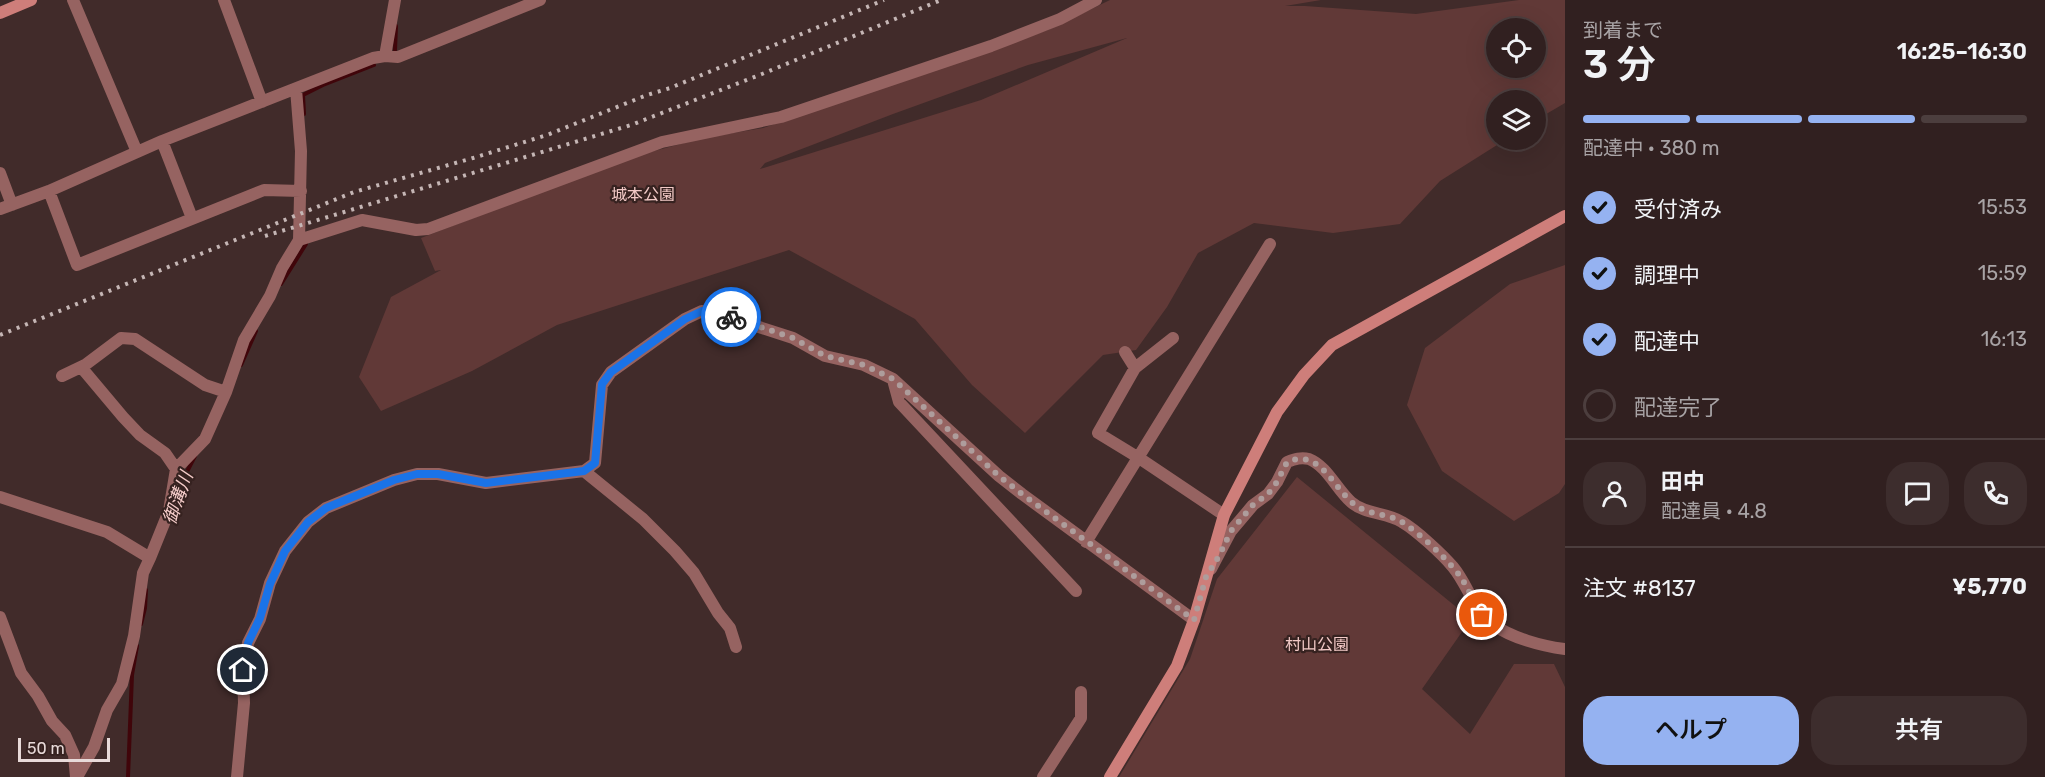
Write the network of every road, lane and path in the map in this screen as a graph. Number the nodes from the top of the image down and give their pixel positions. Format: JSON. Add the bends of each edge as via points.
{"nodes":[{"id":1,"x":31,"y":0,"type":"edge"},
{"id":2,"x":73,"y":0,"type":"edge"},
{"id":3,"x":224,"y":0,"type":"edge"},
{"id":4,"x":395,"y":0,"type":"edge"},
{"id":5,"x":540,"y":0,"type":"edge"},
{"id":6,"x":1096,"y":0,"type":"edge"},
{"id":7,"x":0,"y":13,"type":"edge"},
{"id":8,"x":385,"y":56,"type":"junction"},
{"id":9,"x":296,"y":89,"type":"junction"},
{"id":10,"x":262,"y":102,"type":"junction"},
{"id":11,"x":162,"y":141,"type":"junction"},
{"id":12,"x":137,"y":152,"type":"junction"},
{"id":13,"x":0,"y":173,"type":"edge"},
{"id":14,"x":49,"y":190,"type":"junction"},
{"id":15,"x":301,"y":191,"type":"junction"},
{"id":16,"x":12,"y":205,"type":"junction"},
{"id":17,"x":0,"y":209,"type":"edge"},
{"id":18,"x":1565,"y":216,"type":"edge"},
{"id":19,"x":192,"y":218,"type":"junction"},
{"id":20,"x":299,"y":240,"type":"junction"},
{"id":21,"x":1270,"y":244,"type":"dead end"},
{"id":22,"x":1173,"y":338,"type":"dead end"},
{"id":23,"x":1125,"y":352,"type":"dead end"},
{"id":24,"x":81,"y":367,"type":"junction"},
{"id":25,"x":1135,"y":368,"type":"junction"},
{"id":26,"x":62,"y":376,"type":"dead end"},
{"id":27,"x":893,"y":379,"type":"junction"},
{"id":28,"x":226,"y":392,"type":"junction"},
{"id":29,"x":1139,"y":458,"type":"junction"},
{"id":30,"x":176,"y":469,"type":"junction"},
{"id":31,"x":584,"y":471,"type":"junction"},
{"id":32,"x":0,"y":497,"type":"edge"},
{"id":33,"x":1224,"y":515,"type":"junction"},
{"id":34,"x":1086,"y":542,"type":"junction"},
{"id":35,"x":150,"y":558,"type":"junction"},
{"id":36,"x":1206,"y":577,"type":"junction"},
{"id":37,"x":1077,"y":591,"type":"dead end"},
{"id":38,"x":0,"y":617,"type":"edge"},
{"id":39,"x":1194,"y":620,"type":"junction"},
{"id":40,"x":736,"y":646,"type":"dead end"},
{"id":41,"x":1565,"y":649,"type":"edge"},
{"id":42,"x":1081,"y":692,"type":"dead end"},
{"id":43,"x":76,"y":777,"type":"edge"},
{"id":44,"x":237,"y":777,"type":"edge"},
{"id":45,"x":1043,"y":777,"type":"edge"},
{"id":46,"x":1110,"y":777,"type":"edge"}],
"edges":[{"from":1,"to":7,"type":"street"},
{"from":2,"to":12,"type":"street"},
{"from":3,"to":10,"type":"street"},
{"from":4,"to":8,"type":"street"},
{"from":5,"to":8,"type":"street","via":[[398,57]]},
{"from":6,"to":20,"type":"street","via":[[1060,20],[991,46],[781,117],[662,142],[428,229],[362,220]]},
{"from":8,"to":9,"type":"street"},
{"from":9,"to":10,"type":"street"},
{"from":9,"to":15,"type":"street"},
{"from":10,"to":11,"type":"street"},
{"from":11,"to":12,"type":"street"},
{"from":11,"to":19,"type":"street"},
{"from":12,"to":14,"type":"street"},
{"from":13,"to":16,"type":"street"},
{"from":14,"to":16,"type":"street"},
{"from":14,"to":19,"type":"street","via":[[77,265]]},
{"from":15,"to":19,"type":"street","via":[[264,190]]},
{"from":15,"to":20,"type":"street"},
{"from":16,"to":17,"type":"street"},
{"from":18,"to":33,"type":"street","via":[[1332,345],[1277,412]]},
{"from":20,"to":28,"type":"street","via":[[244,340]]},
{"from":21,"to":29,"type":"street"},
{"from":22,"to":25,"type":"street"},
{"from":23,"to":25,"type":"street"},
{"from":24,"to":26,"type":"street"},
{"from":24,"to":28,"type":"street","via":[[128,337],[205,386]]},
{"from":24,"to":30,"type":"street","via":[[123,417],[165,453]]},
{"from":25,"to":29,"type":"street","via":[[1098,433]]},
{"from":27,"to":31,"type":"street","via":[[864,365],[825,356],[793,338],[702,311],[611,372],[602,384],[595,463]]},
{"from":27,"to":34,"type":"street","via":[[999,476]]},
{"from":27,"to":37,"type":"street","via":[[899,402]]},
{"from":28,"to":30,"type":"street","via":[[205,439]]},
{"from":29,"to":33,"type":"street"},
{"from":29,"to":34,"type":"street"},
{"from":30,"to":35,"type":"street","via":[[169,511]]},
{"from":31,"to":40,"type":"street","via":[[675,551],[730,628]]},
{"from":31,"to":44,"type":"street","via":[[486,483],[417,474],[326,508],[308,522],[285,551],[248,643]]},
{"from":32,"to":35,"type":"street","via":[[107,532]]},
{"from":33,"to":36,"type":"street"},
{"from":34,"to":39,"type":"street"},
{"from":35,"to":43,"type":"street","via":[[142,573],[134,636],[122,684]]},
{"from":36,"to":39,"type":"street"},
{"from":36,"to":41,"type":"street","via":[[1231,531],[1268,494],[1287,462],[1297,458],[1310,460],[1359,508],[1401,521],[1421,537],[1452,566],[1482,615],[1494,625],[1528,641]]},
{"from":38,"to":43,"type":"street","via":[[21,673],[65,735],[74,755]]},
{"from":39,"to":46,"type":"street","via":[[1177,666]]},
{"from":42,"to":45,"type":"street","via":[[1081,718]]}]}
